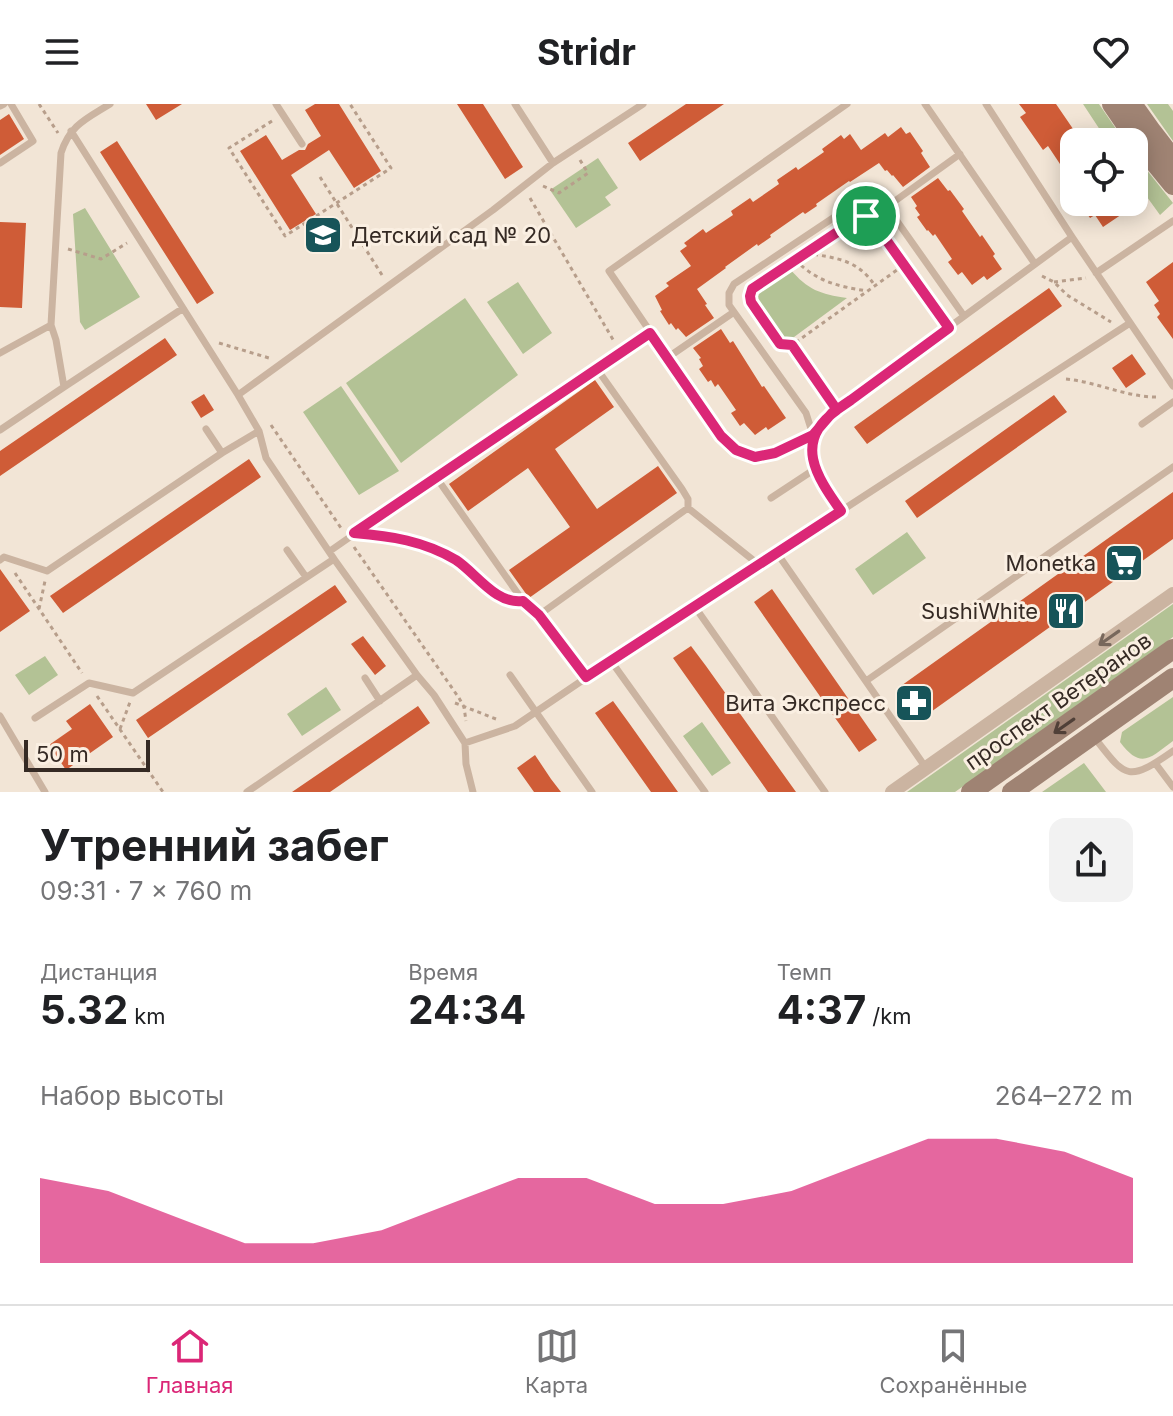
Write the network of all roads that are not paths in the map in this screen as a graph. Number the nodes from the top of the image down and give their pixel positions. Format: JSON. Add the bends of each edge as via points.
{"nodes":[{"id":1,"x":11,"y":104,"type":"edge"},
{"id":2,"x":110,"y":104,"type":"edge"},
{"id":3,"x":276,"y":104,"type":"edge"},
{"id":4,"x":515,"y":104,"type":"edge"},
{"id":5,"x":643,"y":104,"type":"edge"},
{"id":6,"x":847,"y":104,"type":"edge"},
{"id":7,"x":925,"y":104,"type":"edge"},
{"id":8,"x":986,"y":104,"type":"edge"},
{"id":9,"x":1112,"y":104,"type":"edge"},
{"id":10,"x":1132,"y":104,"type":"edge"},
{"id":11,"x":71,"y":131,"type":"junction"},
{"id":12,"x":302,"y":144,"type":"dead end"},
{"id":13,"x":960,"y":154,"type":"junction"},
{"id":14,"x":1173,"y":159,"type":"edge"},
{"id":15,"x":0,"y":163,"type":"edge"},
{"id":16,"x":553,"y":163,"type":"junction"},
{"id":17,"x":1173,"y":185,"type":"edge"},
{"id":18,"x":888,"y":206,"type":"junction"},
{"id":19,"x":1173,"y":221,"type":"edge"},
{"id":20,"x":1072,"y":237,"type":"junction"},
{"id":21,"x":1031,"y":266,"type":"junction"},
{"id":22,"x":1096,"y":273,"type":"junction"},
{"id":23,"x":182,"y":309,"type":"junction"},
{"id":24,"x":734,"y":312,"type":"junction"},
{"id":25,"x":964,"y":316,"type":"junction"},
{"id":26,"x":1130,"y":323,"type":"junction"},
{"id":27,"x":51,"y":325,"type":"junction"},
{"id":28,"x":650,"y":333,"type":"junction"},
{"id":29,"x":0,"y":353,"type":"edge"},
{"id":30,"x":667,"y":358,"type":"junction"},
{"id":31,"x":597,"y":369,"type":"junction"},
{"id":32,"x":1173,"y":386,"type":"edge"},
{"id":33,"x":64,"y":387,"type":"junction"},
{"id":34,"x":238,"y":395,"type":"junction"},
{"id":35,"x":1173,"y":402,"type":"edge"},
{"id":36,"x":1142,"y":424,"type":"dead end"},
{"id":37,"x":206,"y":429,"type":"dead end"},
{"id":38,"x":0,"y":430,"type":"edge"},
{"id":39,"x":259,"y":431,"type":"junction"},
{"id":40,"x":813,"y":435,"type":"junction"},
{"id":41,"x":222,"y":453,"type":"junction"},
{"id":42,"x":1173,"y":467,"type":"edge"},
{"id":43,"x":815,"y":469,"type":"junction"},
{"id":44,"x":436,"y":477,"type":"junction"},
{"id":45,"x":771,"y":498,"type":"dead end"},
{"id":46,"x":688,"y":508,"type":"junction"},
{"id":47,"x":841,"y":511,"type":"junction"},
{"id":48,"x":287,"y":550,"type":"dead end"},
{"id":49,"x":777,"y":553,"type":"junction"},
{"id":50,"x":332,"y":555,"type":"junction"},
{"id":51,"x":2,"y":558,"type":"edge"},
{"id":52,"x":758,"y":564,"type":"junction"},
{"id":53,"x":306,"y":577,"type":"junction"},
{"id":54,"x":1173,"y":594,"type":"edge"},
{"id":55,"x":695,"y":607,"type":"junction"},
{"id":56,"x":539,"y":615,"type":"junction"},
{"id":57,"x":1173,"y":649,"type":"edge"},
{"id":58,"x":611,"y":661,"type":"junction"},
{"id":59,"x":417,"y":675,"type":"junction"},
{"id":60,"x":510,"y":675,"type":"dead end"},
{"id":61,"x":586,"y":677,"type":"junction"},
{"id":62,"x":365,"y":678,"type":"dead end"},
{"id":63,"x":1173,"y":678,"type":"edge"},
{"id":64,"x":866,"y":681,"type":"junction"},
{"id":65,"x":380,"y":701,"type":"junction"},
{"id":66,"x":535,"y":713,"type":"junction"},
{"id":67,"x":0,"y":716,"type":"edge"},
{"id":68,"x":35,"y":718,"type":"dead end"},
{"id":69,"x":1093,"y":735,"type":"junction"},
{"id":70,"x":465,"y":743,"type":"junction"},
{"id":71,"x":1173,"y":751,"type":"edge"},
{"id":72,"x":1155,"y":763,"type":"junction"},
{"id":73,"x":926,"y":768,"type":"junction"},
{"id":74,"x":1173,"y":787,"type":"edge"},
{"id":75,"x":43,"y":792,"type":"edge"},
{"id":76,"x":247,"y":792,"type":"edge"},
{"id":77,"x":473,"y":792,"type":"edge"},
{"id":78,"x":592,"y":792,"type":"edge"},
{"id":79,"x":705,"y":792,"type":"edge"},
{"id":80,"x":825,"y":792,"type":"edge"},
{"id":81,"x":892,"y":792,"type":"edge"},
{"id":82,"x":971,"y":792,"type":"edge"},
{"id":83,"x":1012,"y":792,"type":"edge"}],
"edges":[{"from":1,"to":15,"type":"lane","via":[[33,141]]},
{"from":2,"to":11,"type":"lane"},
{"from":3,"to":12,"type":"lane"},
{"from":4,"to":16,"type":"lane"},
{"from":5,"to":16,"type":"lane"},
{"from":6,"to":28,"type":"lane","via":[[609,271]]},
{"from":7,"to":13,"type":"lane"},
{"from":8,"to":20,"type":"lane"},
{"from":9,"to":17,"type":"main road"},
{"from":10,"to":14,"type":"main road"},
{"from":11,"to":23,"type":"lane"},
{"from":11,"to":27,"type":"lane","via":[[61,153]]},
{"from":13,"to":18,"type":"lane"},
{"from":13,"to":21,"type":"lane"},
{"from":16,"to":34,"type":"lane"},
{"from":18,"to":24,"type":"lane","via":[[875,190],[734,284],[729,293]]},
{"from":18,"to":25,"type":"lane"},
{"from":19,"to":22,"type":"lane"},
{"from":20,"to":21,"type":"lane"},
{"from":20,"to":22,"type":"lane"},
{"from":21,"to":25,"type":"lane"},
{"from":22,"to":26,"type":"lane"},
{"from":23,"to":33,"type":"lane"},
{"from":23,"to":34,"type":"lane"},
{"from":24,"to":30,"type":"lane"},
{"from":24,"to":40,"type":"lane","via":[[806,413]]},
{"from":25,"to":40,"type":"lane","via":[[837,410]]},
{"from":26,"to":32,"type":"lane"},
{"from":26,"to":47,"type":"lane"},
{"from":27,"to":29,"type":"lane"},
{"from":27,"to":33,"type":"lane"},
{"from":28,"to":30,"type":"lane"},
{"from":28,"to":31,"type":"lane"},
{"from":30,"to":40,"type":"lane","via":[[736,450],[755,457]]},
{"from":31,"to":44,"type":"lane"},
{"from":31,"to":46,"type":"lane","via":[[682,489]]},
{"from":33,"to":38,"type":"lane"},
{"from":34,"to":39,"type":"lane"},
{"from":35,"to":36,"type":"lane"},
{"from":37,"to":41,"type":"lane"},
{"from":39,"to":41,"type":"lane"},
{"from":39,"to":50,"type":"lane","via":[[266,458]]},
{"from":40,"to":43,"type":"lane"},
{"from":41,"to":51,"type":"lane","via":[[47,571]]},
{"from":42,"to":64,"type":"lane"},
{"from":43,"to":45,"type":"lane"},
{"from":43,"to":47,"type":"lane"},
{"from":44,"to":50,"type":"lane"},
{"from":44,"to":56,"type":"lane","via":[[523,601]]},
{"from":46,"to":52,"type":"lane"},
{"from":46,"to":56,"type":"lane"},
{"from":47,"to":49,"type":"lane"},
{"from":48,"to":53,"type":"lane"},
{"from":49,"to":52,"type":"lane"},
{"from":49,"to":64,"type":"lane"},
{"from":50,"to":53,"type":"lane"},
{"from":50,"to":59,"type":"lane"},
{"from":52,"to":55,"type":"lane"},
{"from":53,"to":68,"type":"lane","via":[[133,693],[89,683]]},
{"from":54,"to":73,"type":"street","one_way":true},
{"from":55,"to":58,"type":"lane"},
{"from":55,"to":80,"type":"lane"},
{"from":56,"to":61,"type":"lane"},
{"from":57,"to":82,"type":"main road","name":"проспект Ветеранов","one_way":true},
{"from":58,"to":61,"type":"lane"},
{"from":58,"to":79,"type":"lane"},
{"from":59,"to":65,"type":"lane"},
{"from":59,"to":70,"type":"lane"},
{"from":60,"to":66,"type":"lane"},
{"from":61,"to":66,"type":"lane"},
{"from":62,"to":65,"type":"lane"},
{"from":63,"to":69,"type":"main road"},
{"from":64,"to":73,"type":"lane"},
{"from":65,"to":76,"type":"lane"},
{"from":66,"to":70,"type":"lane","via":[[515,726]]},
{"from":66,"to":78,"type":"lane"},
{"from":67,"to":75,"type":"lane"},
{"from":69,"to":72,"type":"lane","via":[[1127,772]]},
{"from":69,"to":83,"type":"main road"},
{"from":70,"to":77,"type":"lane"},
{"from":71,"to":72,"type":"lane"},
{"from":72,"to":74,"type":"lane"},
{"from":73,"to":81,"type":"street"}]}
